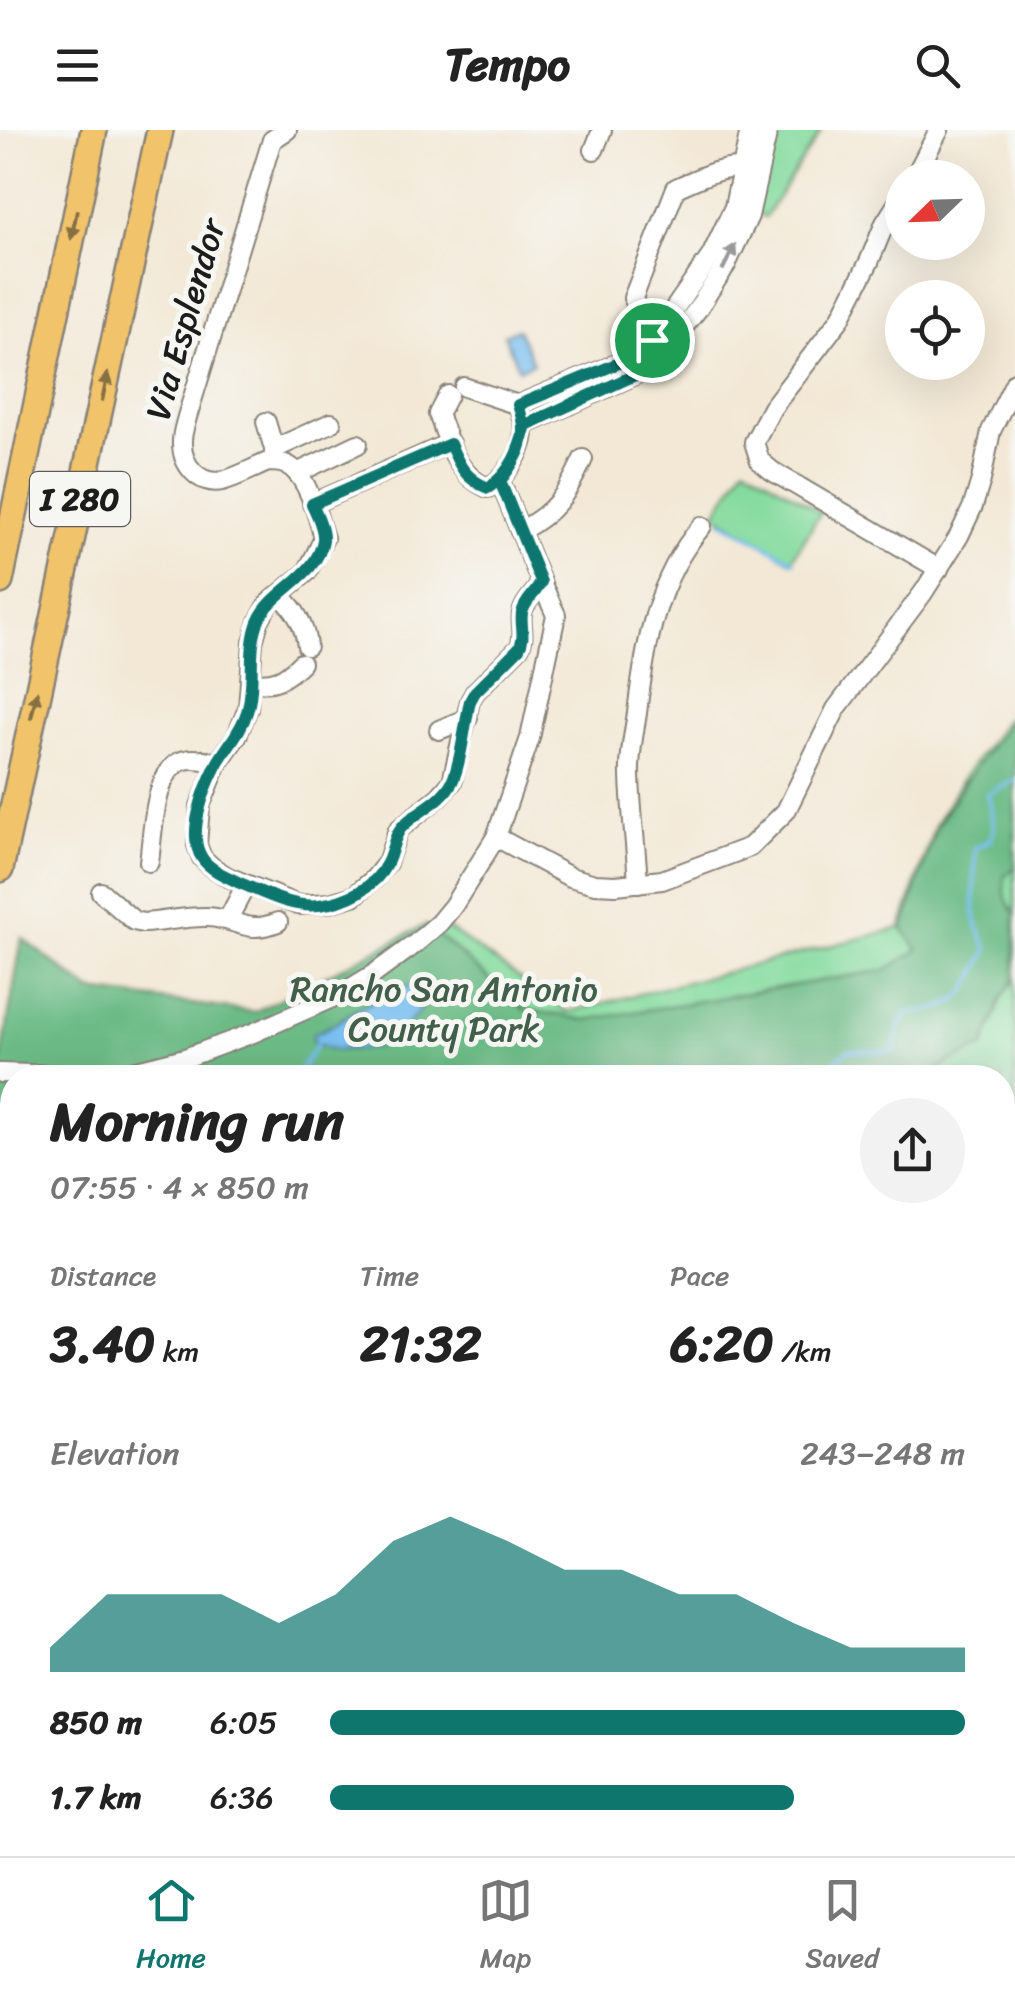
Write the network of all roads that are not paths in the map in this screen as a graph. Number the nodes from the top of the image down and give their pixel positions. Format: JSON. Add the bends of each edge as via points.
{"nodes":[{"id":1,"x":94,"y":130,"type":"edge"},
{"id":2,"x":160,"y":130,"type":"edge"},
{"id":3,"x":287,"y":130,"type":"edge"},
{"id":4,"x":602,"y":130,"type":"edge"},
{"id":5,"x":750,"y":130,"type":"edge"},
{"id":6,"x":768,"y":130,"type":"edge"},
{"id":7,"x":939,"y":130,"type":"edge"},
{"id":8,"x":594,"y":150,"type":"dead end"},
{"id":9,"x":923,"y":160,"type":"edge"},
{"id":10,"x":752,"y":169,"type":"junction"},
{"id":11,"x":885,"y":223,"type":"edge"},
{"id":12,"x":658,"y":346,"type":"junction"},
{"id":13,"x":1015,"y":382,"type":"edge"},
{"id":14,"x":518,"y":405,"type":"junction"},
{"id":15,"x":266,"y":422,"type":"dead end"},
{"id":16,"x":331,"y":423,"type":"dead end"},
{"id":17,"x":526,"y":425,"type":"junction"},
{"id":18,"x":358,"y":444,"type":"dead end"},
{"id":19,"x":450,"y":444,"type":"junction"},
{"id":20,"x":274,"y":455,"type":"junction"},
{"id":21,"x":582,"y":459,"type":"dead end"},
{"id":22,"x":297,"y":473,"type":"junction"},
{"id":23,"x":500,"y":481,"type":"junction"},
{"id":24,"x":312,"y":504,"type":"junction"},
{"id":25,"x":702,"y":526,"type":"dead end"},
{"id":26,"x":520,"y":531,"type":"junction"},
{"id":27,"x":939,"y":569,"type":"junction"},
{"id":28,"x":0,"y":581,"type":"edge"},
{"id":29,"x":541,"y":582,"type":"junction"},
{"id":30,"x":280,"y":594,"type":"junction"},
{"id":31,"x":250,"y":682,"type":"junction"},
{"id":32,"x":468,"y":718,"type":"junction"},
{"id":33,"x":439,"y":730,"type":"dead end"},
{"id":34,"x":218,"y":763,"type":"junction"},
{"id":35,"x":496,"y":837,"type":"junction"},
{"id":36,"x":154,"y":854,"type":"dead end"},
{"id":37,"x":0,"y":868,"type":"edge"},
{"id":38,"x":638,"y":883,"type":"junction"},
{"id":39,"x":246,"y":885,"type":"junction"},
{"id":40,"x":102,"y":892,"type":"dead end"},
{"id":41,"x":228,"y":919,"type":"junction"},
{"id":42,"x":278,"y":922,"type":"dead end"},
{"id":43,"x":157,"y":1065,"type":"edge"}],
"edges":[{"from":1,"to":28,"type":"highway","number":"I 280","one_way":true},
{"from":37,"to":2,"type":"highway","number":"I 280","one_way":true},
{"from":3,"to":20,"type":"street","name":"Via Esplendor","via":[[272,140],[182,438],[189,468],[206,480],[224,480]]},
{"from":4,"to":8,"type":"street"},
{"from":5,"to":10,"type":"street"},
{"from":6,"to":10,"type":"street"},
{"from":7,"to":9,"type":"street"},
{"from":10,"to":12,"type":"street","via":[[748,216],[726,266],[697,310]]},
{"from":10,"to":12,"type":"street","via":[[719,171],[676,188],[633,298]]},
{"from":11,"to":27,"type":"street","via":[[840,319],[754,442],[772,472]]},
{"from":12,"to":14,"type":"street"},
{"from":12,"to":17,"type":"street","via":[[635,375]]},
{"from":13,"to":27,"type":"street","via":[[990,431],[973,506]]},
{"from":14,"to":17,"type":"street"},
{"from":14,"to":19,"type":"street","via":[[456,391],[438,414]]},
{"from":15,"to":20,"type":"street"},
{"from":16,"to":20,"type":"street"},
{"from":17,"to":23,"type":"street"},
{"from":18,"to":22,"type":"street"},
{"from":19,"to":23,"type":"street","via":[[476,484],[488,488]]},
{"from":19,"to":24,"type":"street"},
{"from":20,"to":22,"type":"street"},
{"from":21,"to":26,"type":"street","via":[[570,487],[543,519]]},
{"from":22,"to":24,"type":"street"},
{"from":23,"to":26,"type":"street"},
{"from":24,"to":30,"type":"street","via":[[324,538],[306,572]]},
{"from":25,"to":38,"type":"street","via":[[674,565],[651,622],[630,770]]},
{"from":26,"to":29,"type":"street"},
{"from":27,"to":38,"type":"street","via":[[836,709],[775,824],[734,854]]},
{"from":29,"to":32,"type":"street","via":[[524,606],[519,648],[475,692]]},
{"from":29,"to":35,"type":"street","via":[[556,615],[530,738]]},
{"from":30,"to":31,"type":"street","via":[[259,621]]},
{"from":30,"to":31,"type":"street","via":[[306,633],[304,654],[290,674],[269,685]]},
{"from":31,"to":34,"type":"street","via":[[242,727]]},
{"from":32,"to":33,"type":"street"},
{"from":32,"to":39,"type":"street","via":[[452,782],[398,830],[387,863],[364,889],[314,906]]},
{"from":34,"to":36,"type":"street","via":[[189,758],[164,778]]},
{"from":34,"to":39,"type":"street","via":[[200,806],[197,845],[212,868]]},
{"from":35,"to":38,"type":"street","via":[[582,882]]},
{"from":35,"to":43,"type":"street","via":[[439,923],[374,974],[254,1034]]},
{"from":39,"to":41,"type":"street"},
{"from":40,"to":41,"type":"street","via":[[143,924],[169,915]]},
{"from":41,"to":42,"type":"street","via":[[252,929]]}]}
